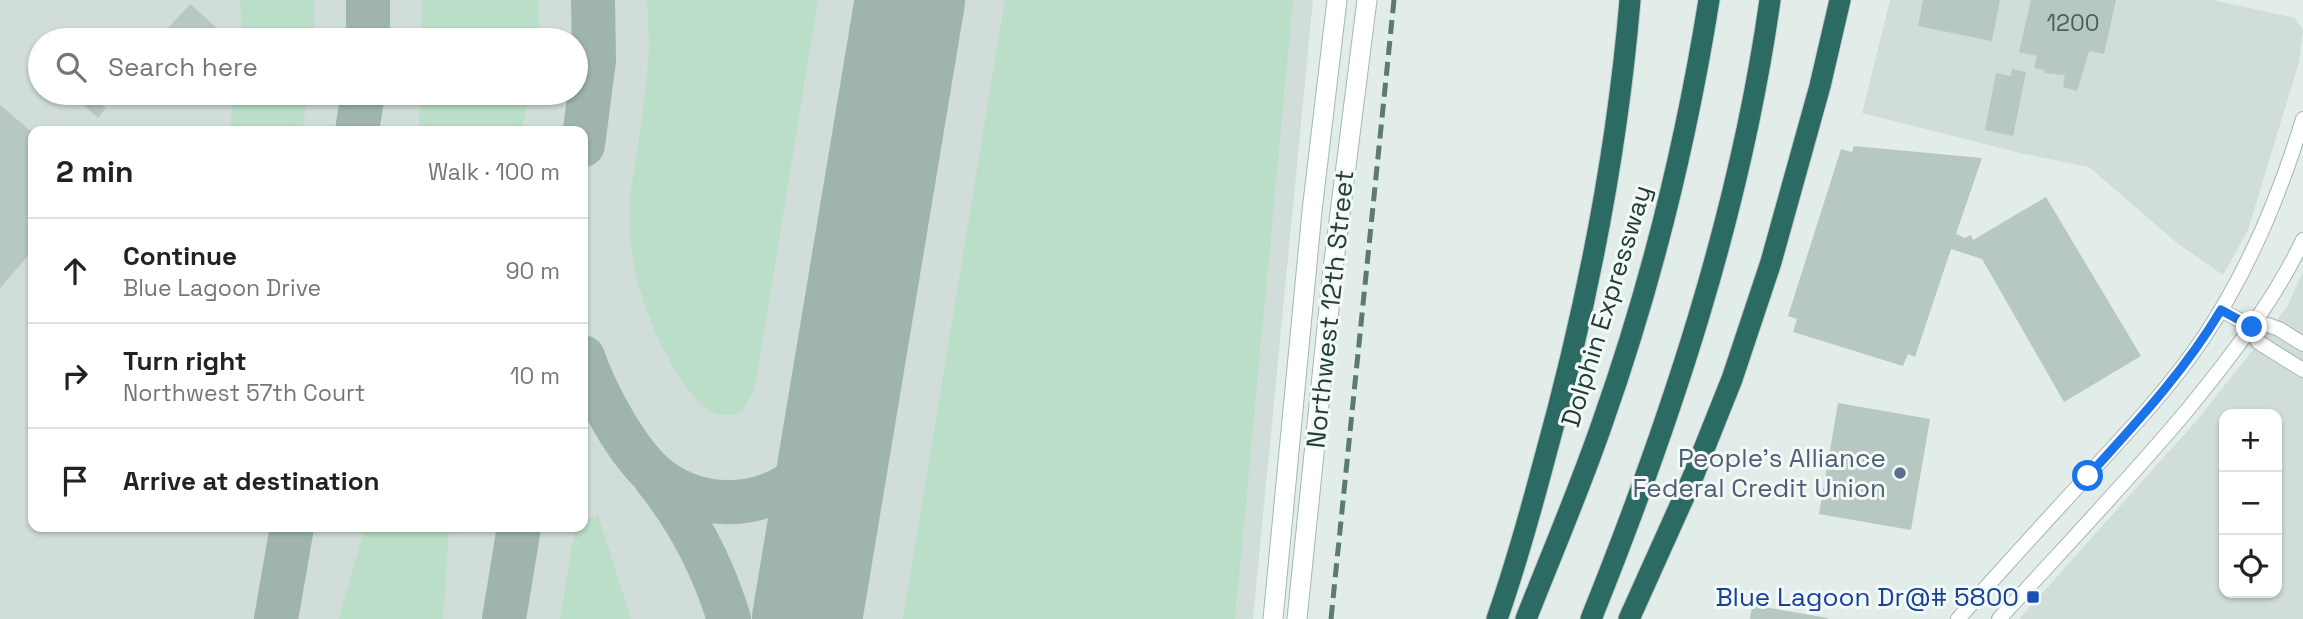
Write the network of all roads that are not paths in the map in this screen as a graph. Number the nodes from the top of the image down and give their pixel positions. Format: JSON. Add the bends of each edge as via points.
{"nodes":[{"id":1,"x":1367,"y":0,"type":"edge"},
{"id":2,"x":1622,"y":0,"type":"edge"},
{"id":3,"x":1630,"y":0,"type":"edge"},
{"id":4,"x":1709,"y":0,"type":"edge"},
{"id":5,"x":1770,"y":0,"type":"edge"},
{"id":6,"x":1336,"y":3,"type":"edge"},
{"id":7,"x":1840,"y":3,"type":"edge"},
{"id":8,"x":1628,"y":25,"type":"junction"},
{"id":9,"x":2303,"y":120,"type":"edge"},
{"id":10,"x":2303,"y":240,"type":"edge"},
{"id":11,"x":2221,"y":310,"type":"junction"},
{"id":12,"x":2252,"y":327,"type":"junction"},
{"id":13,"x":2303,"y":344,"type":"edge"},
{"id":14,"x":2303,"y":370,"type":"edge"},
{"id":15,"x":1273,"y":619,"type":"edge"},
{"id":16,"x":1297,"y":619,"type":"edge"},
{"id":17,"x":1497,"y":619,"type":"edge"},
{"id":18,"x":1526,"y":619,"type":"edge"},
{"id":19,"x":1591,"y":619,"type":"edge"},
{"id":20,"x":1629,"y":619,"type":"edge"},
{"id":21,"x":1958,"y":619,"type":"edge"},
{"id":22,"x":2000,"y":619,"type":"edge"}],
"edges":[{"from":1,"to":16,"type":"main road","name":"Northwest 12th Street","via":[[1333,269]]},
{"from":2,"to":8,"type":"highway"},
{"from":3,"to":8,"type":"highway"},
{"from":4,"to":18,"type":"highway","name":"Dolphin Expressway","via":[[1686,125],[1649,276],[1603,421]]},
{"from":5,"to":19,"type":"highway","via":[[1743,146],[1696,328],[1658,445]]},
{"from":6,"to":15,"type":"main road","name":"Northwest 12th Street"},
{"from":7,"to":20,"type":"highway","via":[[1770,262],[1732,379]]},
{"from":8,"to":17,"type":"highway","via":[[1593,263],[1556,419]]},
{"from":9,"to":11,"type":"street","via":[[2268,219]]},
{"from":10,"to":12,"type":"street"},
{"from":11,"to":12,"type":"street"},
{"from":11,"to":21,"type":"street","via":[[2147,411]]},
{"from":12,"to":13,"type":"street","via":[[2268,325]]},
{"from":12,"to":14,"type":"street","via":[[2258,342]]},
{"from":12,"to":22,"type":"street","via":[[2150,455]]}]}
